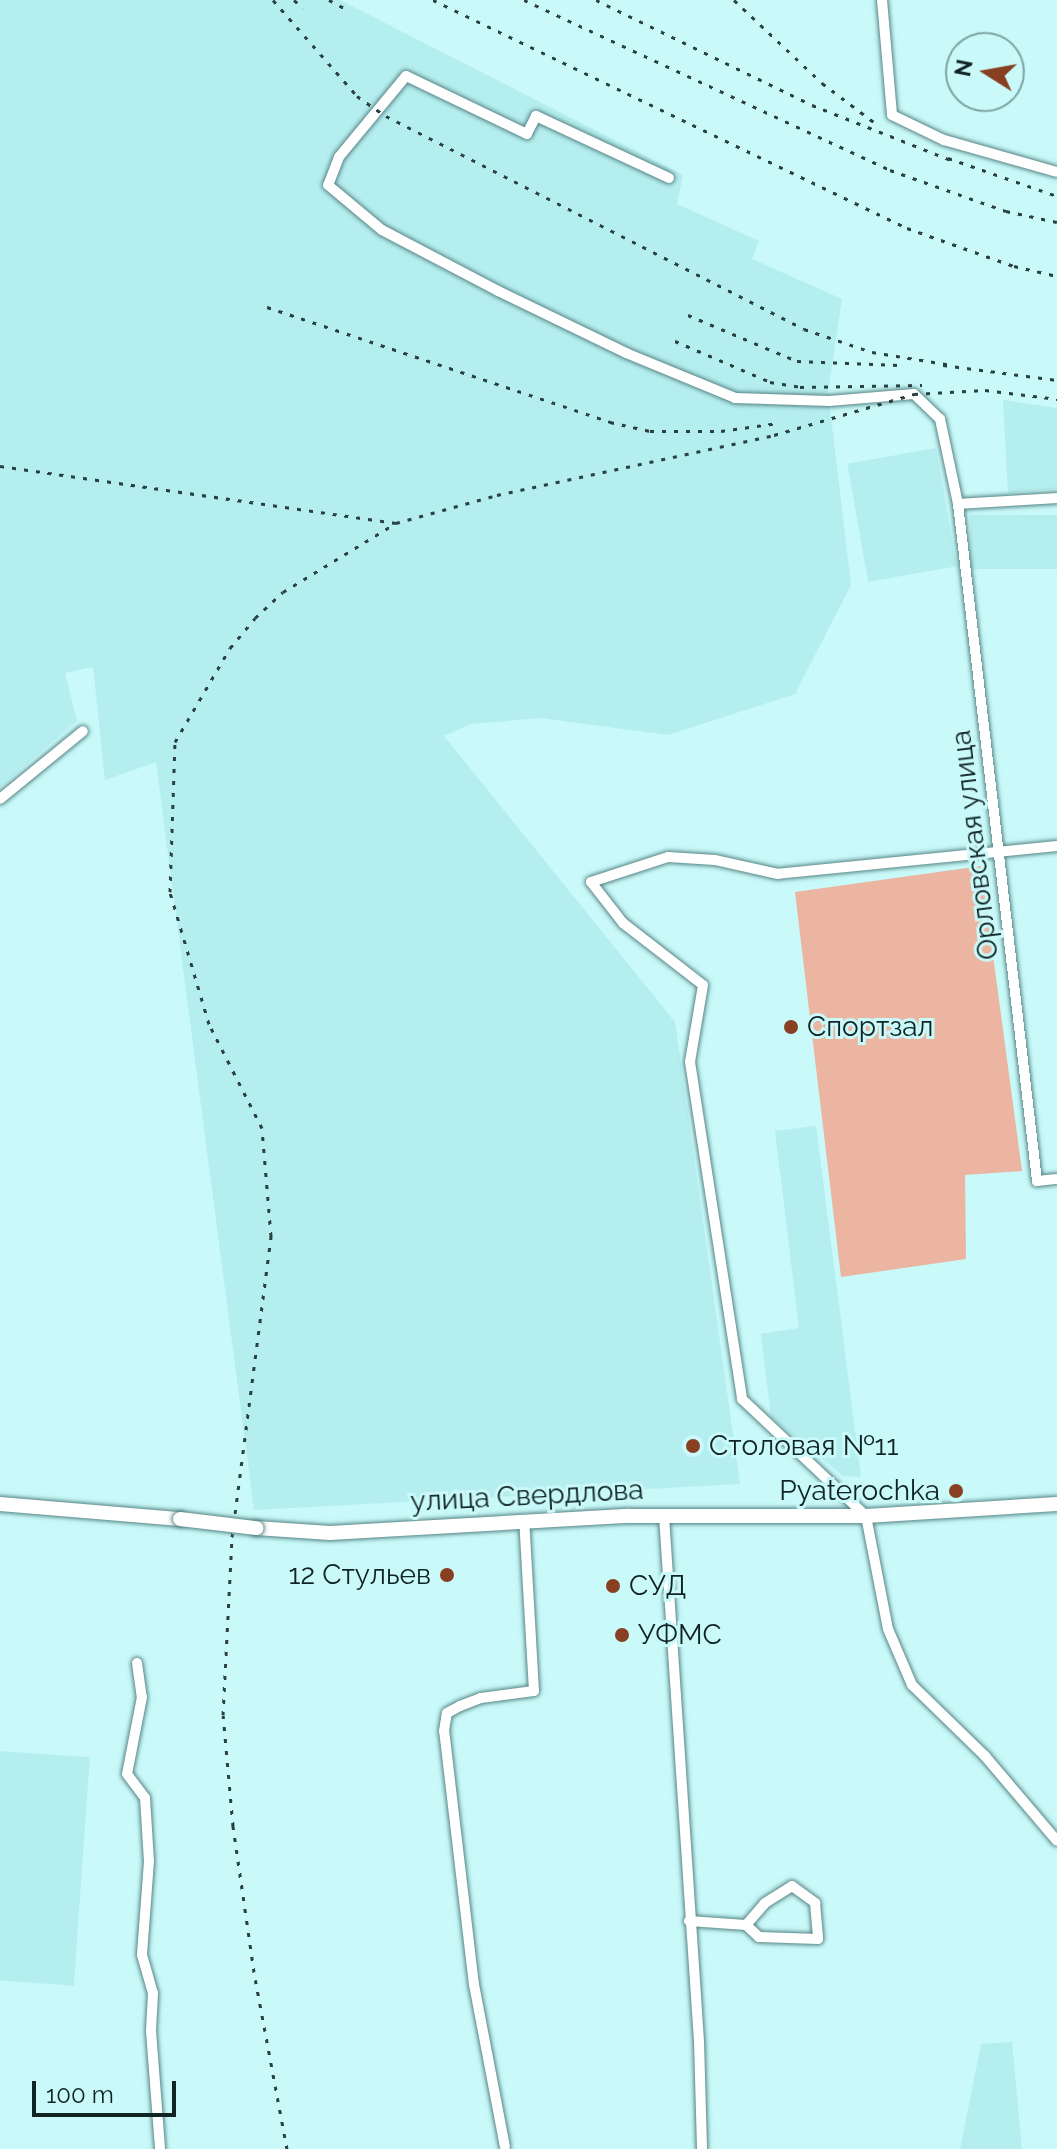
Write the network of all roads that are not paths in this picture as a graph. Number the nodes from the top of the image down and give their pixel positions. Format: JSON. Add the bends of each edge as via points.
{"nodes":[{"id":1,"x":882,"y":0,"type":"edge"},
{"id":2,"x":1057,"y":172,"type":"edge"},
{"id":3,"x":669,"y":178,"type":"dead end"},
{"id":4,"x":1057,"y":498,"type":"edge"},
{"id":5,"x":958,"y":504,"type":"junction"},
{"id":6,"x":83,"y":731,"type":"dead end"},
{"id":7,"x":0,"y":799,"type":"edge"},
{"id":8,"x":1057,"y":846,"type":"edge"},
{"id":9,"x":1000,"y":853,"type":"junction"},
{"id":10,"x":1057,"y":1179,"type":"edge"},
{"id":11,"x":0,"y":1504,"type":"edge"},
{"id":12,"x":1057,"y":1504,"type":"edge"},
{"id":13,"x":664,"y":1516,"type":"junction"},
{"id":14,"x":866,"y":1516,"type":"junction"},
{"id":15,"x":524,"y":1520,"type":"junction"},
{"id":16,"x":137,"y":1663,"type":"dead end"},
{"id":17,"x":1057,"y":1841,"type":"edge"},
{"id":18,"x":689,"y":1921,"type":"junction"},
{"id":19,"x":746,"y":1925,"type":"junction"},
{"id":20,"x":505,"y":2147,"type":"dead end"},
{"id":21,"x":160,"y":2149,"type":"edge"},
{"id":22,"x":702,"y":2149,"type":"edge"}],
"edges":[{"from":1,"to":2,"type":"street","via":[[892,115],[944,140]]},
{"from":3,"to":5,"type":"street","name":"Орловская улица","via":[[536,116],[527,134],[406,76],[339,157],[328,185],[382,230],[626,353],[735,398],[829,401],[914,394],[940,419]]},
{"from":4,"to":5,"type":"street"},
{"from":5,"to":9,"type":"street","name":"Орловская улица"},
{"from":6,"to":7,"type":"street"},
{"from":8,"to":9,"type":"street"},
{"from":9,"to":10,"type":"street","name":"Орловская улица","via":[[1037,1181]]},
{"from":9,"to":14,"type":"street","via":[[778,874],[715,860],[668,857],[591,882],[623,923],[703,985],[690,1062],[742,1399]]},
{"from":11,"to":15,"type":"main road","name":"улица Свердлова","bridge":true,"via":[[330,1533]]},
{"from":12,"to":14,"type":"main road","name":"улица Свердлова"},
{"from":13,"to":14,"type":"main road","name":"улица Свердлова"},
{"from":13,"to":15,"type":"main road","name":"улица Свердлова"},
{"from":13,"to":18,"type":"street"},
{"from":14,"to":17,"type":"street","via":[[888,1629],[912,1685],[985,1756]]},
{"from":15,"to":20,"type":"street","via":[[534,1691],[460,1706],[447,1713],[444,1731],[474,1985]]},
{"from":16,"to":21,"type":"street","via":[[142,1697],[127,1774],[145,1798],[149,1861],[142,1955],[153,1993]]},
{"from":18,"to":19,"type":"street"},
{"from":18,"to":22,"type":"street"},
{"from":19,"to":19,"type":"street","via":[[765,1903],[792,1886],[815,1903],[818,1939],[759,1937]]}]}
